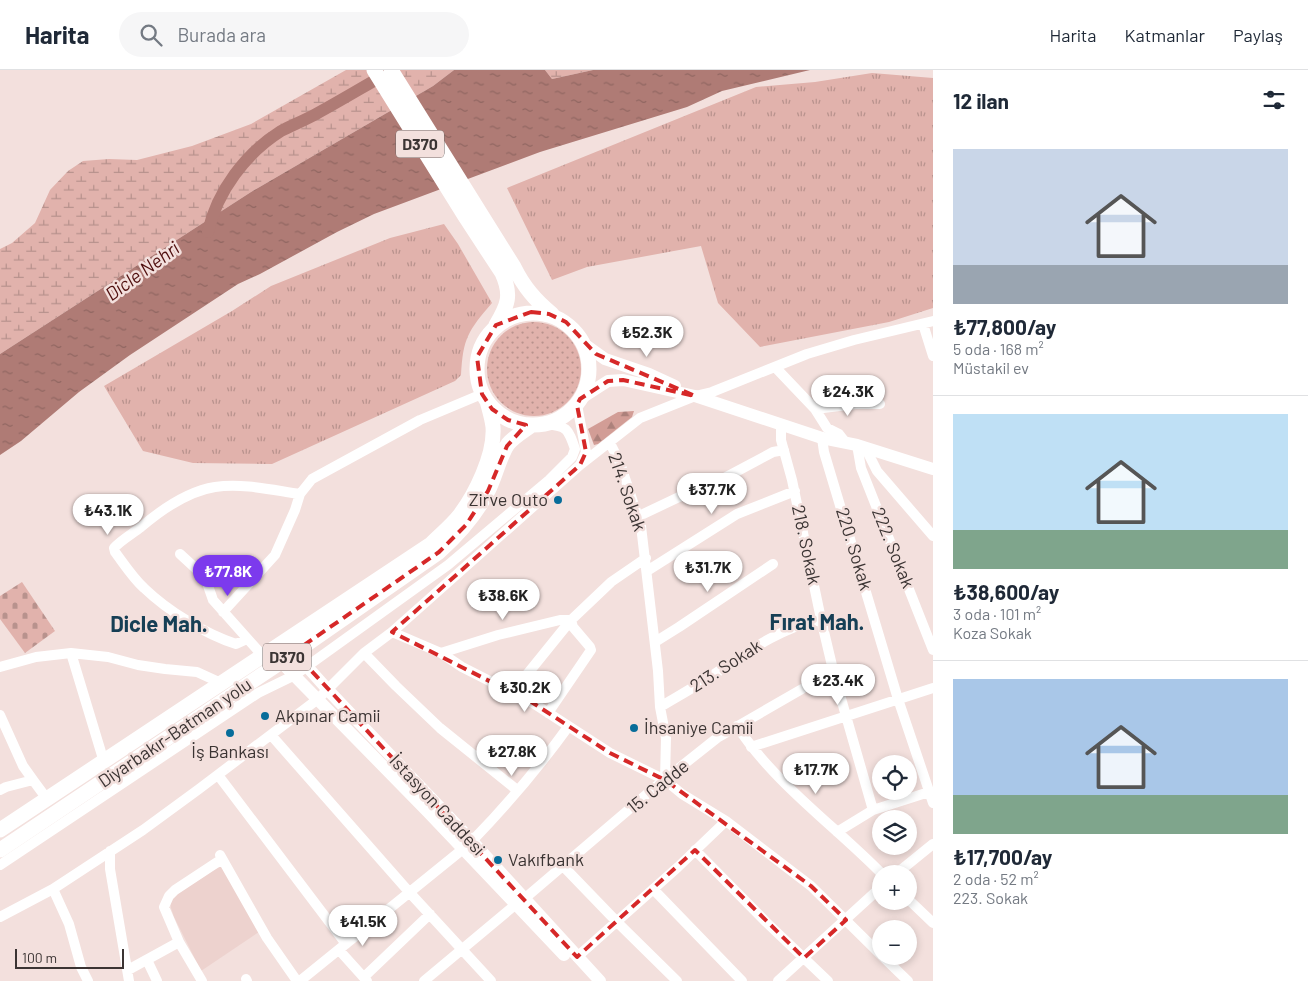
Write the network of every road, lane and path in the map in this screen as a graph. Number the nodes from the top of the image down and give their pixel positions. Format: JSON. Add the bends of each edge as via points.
{"nodes":[{"id":1,"x":374,"y":70,"type":"edge"},
{"id":2,"x":391,"y":70,"type":"edge"},
{"id":3,"x":472,"y":214,"type":"junction"},
{"id":4,"x":554,"y":317,"type":"junction"},
{"id":5,"x":928,"y":323,"type":"edge"},
{"id":6,"x":496,"y":325,"type":"junction"},
{"id":7,"x":584,"y":344,"type":"junction"},
{"id":8,"x":933,"y":356,"type":"edge"},
{"id":9,"x":776,"y":367,"type":"junction"},
{"id":10,"x":695,"y":396,"type":"junction"},
{"id":11,"x":484,"y":397,"type":"junction"},
{"id":12,"x":578,"y":402,"type":"junction"},
{"id":13,"x":880,"y":404,"type":"dead end"},
{"id":14,"x":815,"y":408,"type":"junction"},
{"id":15,"x":539,"y":425,"type":"junction"},
{"id":16,"x":781,"y":425,"type":"junction"},
{"id":17,"x":822,"y":438,"type":"junction"},
{"id":18,"x":610,"y":442,"type":"junction"},
{"id":19,"x":856,"y":445,"type":"junction"},
{"id":20,"x":784,"y":450,"type":"junction"},
{"id":21,"x":580,"y":466,"type":"junction"},
{"id":22,"x":933,"y":469,"type":"edge"},
{"id":23,"x":794,"y":491,"type":"junction"},
{"id":24,"x":300,"y":494,"type":"junction"},
{"id":25,"x":639,"y":516,"type":"junction"},
{"id":26,"x":933,"y":536,"type":"edge"},
{"id":27,"x":180,"y":554,"type":"dead end"},
{"id":28,"x":646,"y":558,"type":"junction"},
{"id":29,"x":773,"y":564,"type":"dead end"},
{"id":30,"x":647,"y":571,"type":"junction"},
{"id":31,"x":223,"y":612,"type":"junction"},
{"id":32,"x":821,"y":619,"type":"junction"},
{"id":33,"x":571,"y":620,"type":"junction"},
{"id":34,"x":392,"y":632,"type":"junction"},
{"id":35,"x":247,"y":639,"type":"junction"},
{"id":36,"x":655,"y":642,"type":"junction"},
{"id":37,"x":933,"y":650,"type":"edge"},
{"id":38,"x":294,"y":652,"type":"junction"},
{"id":39,"x":72,"y":653,"type":"junction"},
{"id":40,"x":364,"y":653,"type":"junction"},
{"id":41,"x":440,"y":654,"type":"junction"},
{"id":42,"x":263,"y":656,"type":"junction"},
{"id":43,"x":282,"y":662,"type":"junction"},
{"id":44,"x":307,"y":666,"type":"junction"},
{"id":45,"x":0,"y":667,"type":"edge"},
{"id":46,"x":295,"y":675,"type":"junction"},
{"id":47,"x":221,"y":683,"type":"junction"},
{"id":48,"x":933,"y":688,"type":"edge"},
{"id":49,"x":802,"y":689,"type":"dead end"},
{"id":50,"x":512,"y":693,"type":"junction"},
{"id":51,"x":323,"y":694,"type":"junction"},
{"id":52,"x":898,"y":698,"type":"junction"},
{"id":53,"x":660,"y":707,"type":"junction"},
{"id":54,"x":548,"y":713,"type":"junction"},
{"id":55,"x":0,"y":715,"type":"edge"},
{"id":56,"x":847,"y":716,"type":"junction"},
{"id":57,"x":737,"y":726,"type":"junction"},
{"id":58,"x":568,"y":727,"type":"junction"},
{"id":59,"x":271,"y":736,"type":"junction"},
{"id":60,"x":751,"y":748,"type":"junction"},
{"id":61,"x":104,"y":762,"type":"junction"},
{"id":62,"x":218,"y":775,"type":"junction"},
{"id":63,"x":33,"y":780,"type":"junction"},
{"id":64,"x":665,"y":780,"type":"junction"},
{"id":65,"x":0,"y":790,"type":"edge"},
{"id":66,"x":518,"y":790,"type":"junction"},
{"id":67,"x":929,"y":792,"type":"junction"},
{"id":68,"x":47,"y":799,"type":"junction"},
{"id":69,"x":933,"y":803,"type":"edge"},
{"id":70,"x":873,"y":810,"type":"joint"},
{"id":71,"x":872,"y":811,"type":"edge"},
{"id":72,"x":726,"y":821,"type":"junction"},
{"id":73,"x":0,"y":830,"type":"edge"},
{"id":74,"x":837,"y":832,"type":"junction"},
{"id":75,"x":933,"y":844,"type":"edge"},
{"id":76,"x":467,"y":845,"type":"junction"},
{"id":77,"x":0,"y":850,"type":"edge"},
{"id":78,"x":695,"y":850,"type":"junction"},
{"id":79,"x":110,"y":851,"type":"junction"},
{"id":80,"x":0,"y":865,"type":"edge"},
{"id":81,"x":872,"y":865,"type":"edge"},
{"id":82,"x":907,"y":865,"type":"edge"},
{"id":83,"x":563,"y":866,"type":"junction"},
{"id":84,"x":653,"y":888,"type":"junction"},
{"id":85,"x":53,"y":889,"type":"junction"},
{"id":86,"x":410,"y":893,"type":"junction"},
{"id":87,"x":872,"y":895,"type":"edge"},
{"id":88,"x":520,"y":902,"type":"junction"},
{"id":89,"x":917,"y":908,"type":"edge"},
{"id":90,"x":430,"y":914,"type":"junction"},
{"id":91,"x":0,"y":917,"type":"edge"},
{"id":92,"x":846,"y":920,"type":"junction"},
{"id":93,"x":617,"y":922,"type":"junction"},
{"id":94,"x":933,"y":923,"type":"edge"},
{"id":95,"x":179,"y":942,"type":"junction"},
{"id":96,"x":872,"y":946,"type":"edge"},
{"id":97,"x":342,"y":947,"type":"junction"},
{"id":98,"x":462,"y":949,"type":"junction"},
{"id":99,"x":577,"y":957,"type":"junction"},
{"id":100,"x":804,"y":958,"type":"junction"},
{"id":101,"x":148,"y":960,"type":"junction"},
{"id":102,"x":891,"y":965,"type":"edge"},
{"id":103,"x":128,"y":970,"type":"junction"},
{"id":104,"x":365,"y":979,"type":"edge"},
{"id":105,"x":88,"y":981,"type":"edge"},
{"id":106,"x":129,"y":981,"type":"edge"},
{"id":107,"x":158,"y":981,"type":"edge"},
{"id":108,"x":202,"y":981,"type":"edge"},
{"id":109,"x":299,"y":981,"type":"edge"},
{"id":110,"x":424,"y":981,"type":"edge"},
{"id":111,"x":491,"y":981,"type":"edge"},
{"id":112,"x":589,"y":981,"type":"edge"},
{"id":113,"x":600,"y":981,"type":"edge"},
{"id":114,"x":677,"y":981,"type":"edge"},
{"id":115,"x":742,"y":981,"type":"edge"},
{"id":116,"x":778,"y":981,"type":"edge"},
{"id":117,"x":828,"y":981,"type":"edge"},
{"id":118,"x":908,"y":981,"type":"edge"}],
"edges":[{"from":1,"to":3,"type":"highway","number":"D370"},
{"from":2,"to":3,"type":"highway","number":"D370"},
{"from":3,"to":4,"type":"highway","number":"D370","via":[[514,267],[532,297]]},
{"from":3,"to":6,"type":"highway","number":"D370","via":[[506,283],[508,304]]},
{"from":4,"to":6,"type":"highway","via":[[530,312],[512,316]]},
{"from":4,"to":7,"type":"highway","via":[[566,322]]},
{"from":5,"to":8,"type":"street"},
{"from":5,"to":9,"type":"street","via":[[854,340]]},
{"from":6,"to":11,"type":"highway","via":[[484,339],[477,357],[476,376]]},
{"from":7,"to":10,"type":"main road","via":[[605,359],[649,374]]},
{"from":7,"to":12,"type":"highway","via":[[590,370],[586,388]]},
{"from":9,"to":10,"type":"street"},
{"from":9,"to":14,"type":"street"},
{"from":10,"to":12,"type":"main road","via":[[622,380],[608,381]]},
{"from":10,"to":16,"type":"main road"},
{"from":10,"to":18,"type":"street","via":[[640,418]]},
{"from":11,"to":15,"type":"highway","via":[[492,409],[508,420]]},
{"from":11,"to":24,"type":"street","via":[[420,420],[312,479]]},
{"from":11,"to":42,"type":"highway","name":"Diyarbakır-Batman yolu","number":"D370","via":[[493,428],[492,445],[477,487],[458,517],[431,544]]},
{"from":12,"to":15,"type":"highway","via":[[562,417]]},
{"from":12,"to":21,"type":"street","via":[[586,452]]},
{"from":13,"to":14,"type":"street"},
{"from":14,"to":19,"type":"street","via":[[827,428]]},
{"from":15,"to":38,"type":"highway","name":"Diyarbakır-Batman yolu","number":"D370","via":[[515,437],[507,446],[488,491],[474,514],[439,552]]},
{"from":15,"to":44,"type":"street","via":[[562,426],[568,432],[575,449],[565,465],[448,565]]},
{"from":16,"to":17,"type":"main road"},
{"from":16,"to":20,"type":"street","name":"218. Sokak"},
{"from":17,"to":19,"type":"main road"},
{"from":17,"to":52,"type":"street","name":"220. Sokak"},
{"from":18,"to":21,"type":"street"},
{"from":18,"to":25,"type":"street","name":"214. Sokak"},
{"from":19,"to":22,"type":"main road"},
{"from":19,"to":26,"type":"street"},
{"from":19,"to":37,"type":"street","name":"222. Sokak","via":[[861,468]]},
{"from":20,"to":23,"type":"street","name":"218. Sokak"},
{"from":20,"to":25,"type":"street","via":[[773,452],[714,483]]},
{"from":21,"to":34,"type":"street"},
{"from":23,"to":30,"type":"street","via":[[737,514]]},
{"from":23,"to":32,"type":"street","name":"218. Sokak"},
{"from":24,"to":31,"type":"street","via":[[275,555]]},
{"from":24,"to":35,"type":"street","via":[[251,487],[215,488],[189,496],[156,515],[114,548],[143,588],[186,620],[236,644]]},
{"from":25,"to":28,"type":"street","name":"214. Sokak"},
{"from":27,"to":31,"type":"street","via":[[205,577],[214,600]]},
{"from":28,"to":30,"type":"street","name":"214. Sokak"},
{"from":28,"to":33,"type":"street","via":[[611,582]]},
{"from":29,"to":36,"type":"street"},
{"from":30,"to":36,"type":"street","name":"214. Sokak"},
{"from":31,"to":35,"type":"street"},
{"from":32,"to":53,"type":"street","name":"213. Sokak","via":[[782,631]]},
{"from":32,"to":56,"type":"street","name":"218. Sokak"},
{"from":33,"to":41,"type":"street","via":[[498,635]]},
{"from":33,"to":50,"type":"street"},
{"from":33,"to":54,"type":"street","via":[[591,650]]},
{"from":34,"to":40,"type":"street"},
{"from":34,"to":41,"type":"street"},
{"from":35,"to":42,"type":"street"},
{"from":36,"to":53,"type":"street","name":"214. Sokak"},
{"from":38,"to":43,"type":"highway","name":"Diyarbakır-Batman yolu","number":"D370"},
{"from":38,"to":44,"type":"main road","name":"İstasyon Caddesi"},
{"from":39,"to":45,"type":"street"},
{"from":39,"to":47,"type":"street","via":[[197,672]]},
{"from":39,"to":61,"type":"street"},
{"from":40,"to":51,"type":"street"},
{"from":40,"to":66,"type":"street","via":[[440,728]]},
{"from":41,"to":50,"type":"street"},
{"from":42,"to":47,"type":"highway","name":"Diyarbakır-Batman yolu","number":"D370"},
{"from":43,"to":46,"type":"main road","name":"İstasyon Caddesi"},
{"from":43,"to":77,"type":"highway","name":"Diyarbakır-Batman yolu","number":"D370"},
{"from":44,"to":46,"type":"street"},
{"from":44,"to":51,"type":"main road","name":"İstasyon Caddesi"},
{"from":46,"to":51,"type":"main road","name":"İstasyon Caddesi"},
{"from":46,"to":80,"type":"street","via":[[258,693]]},
{"from":47,"to":61,"type":"highway","name":"Diyarbakır-Batman yolu","number":"D370"},
{"from":48,"to":52,"type":"street"},
{"from":49,"to":57,"type":"street","name":"15. Cadde"},
{"from":50,"to":54,"type":"street"},
{"from":51,"to":59,"type":"street"},
{"from":51,"to":76,"type":"main road","name":"İstasyon Caddesi"},
{"from":52,"to":56,"type":"street"},
{"from":52,"to":67,"type":"street","name":"220. Sokak"},
{"from":53,"to":64,"type":"street","name":"214. Sokak","via":[[666,738]]},
{"from":54,"to":58,"type":"street"},
{"from":55,"to":63,"type":"street","via":[[23,766]]},
{"from":56,"to":60,"type":"street"},
{"from":56,"to":70,"type":"street","name":"218. Sokak"},
{"from":57,"to":60,"type":"street"},
{"from":57,"to":64,"type":"street","name":"15. Cadde"},
{"from":58,"to":64,"type":"street","via":[[610,753]]},
{"from":58,"to":66,"type":"street"},
{"from":59,"to":62,"type":"street"},
{"from":59,"to":86,"type":"street"},
{"from":60,"to":74,"type":"street"},
{"from":61,"to":68,"type":"highway","name":"Diyarbakır-Batman yolu","number":"D370"},
{"from":62,"to":79,"type":"street"},
{"from":62,"to":97,"type":"street"},
{"from":63,"to":65,"type":"street"},
{"from":63,"to":68,"type":"street"},
{"from":64,"to":72,"type":"street"},
{"from":64,"to":83,"type":"street","name":"15. Cadde"},
{"from":66,"to":76,"type":"street"},
{"from":67,"to":69,"type":"street","name":"220. Sokak"},
{"from":67,"to":70,"type":"street"},
{"from":68,"to":73,"type":"highway","name":"Diyarbakır-Batman yolu","number":"D370"},
{"from":71,"to":74,"type":"street"},
{"from":72,"to":78,"type":"street"},
{"from":72,"to":92,"type":"street","via":[[811,886]]},
{"from":74,"to":81,"type":"street"},
{"from":75,"to":82,"type":"street"},
{"from":76,"to":86,"type":"street"},
{"from":76,"to":88,"type":"main road","name":"İstasyon Caddesi"},
{"from":78,"to":84,"type":"street"},
{"from":78,"to":100,"type":"street"},
{"from":79,"to":85,"type":"street"},
{"from":79,"to":103,"type":"street","via":[[110,869]]},
{"from":83,"to":88,"type":"street","name":"15. Cadde"},
{"from":83,"to":93,"type":"street"},
{"from":84,"to":93,"type":"street"},
{"from":84,"to":115,"type":"street"},
{"from":85,"to":91,"type":"street"},
{"from":85,"to":105,"type":"street"},
{"from":86,"to":90,"type":"street"},
{"from":86,"to":97,"type":"street"},
{"from":87,"to":92,"type":"street"},
{"from":88,"to":98,"type":"street","name":"15. Cadde"},
{"from":88,"to":99,"type":"main road","name":"İstasyon Caddesi"},
{"from":88,"to":112,"type":"main road","name":"İstasyon Caddesi"},
{"from":89,"to":94,"type":"street"},
{"from":90,"to":98,"type":"street"},
{"from":90,"to":104,"type":"street"},
{"from":92,"to":96,"type":"street"},
{"from":92,"to":100,"type":"street"},
{"from":93,"to":99,"type":"street"},
{"from":93,"to":114,"type":"street"},
{"from":95,"to":101,"type":"street"},
{"from":95,"to":108,"type":"street"},
{"from":95,"to":109,"type":"street","via":[[164,907],[166,901],[175,890],[221,857],[267,938]]},
{"from":97,"to":104,"type":"street"},
{"from":97,"to":109,"type":"street"},
{"from":98,"to":110,"type":"street","name":"15. Cadde"},
{"from":98,"to":111,"type":"street"},
{"from":99,"to":113,"type":"main road","name":"İstasyon Caddesi"},
{"from":100,"to":116,"type":"street"},
{"from":100,"to":117,"type":"street"},
{"from":101,"to":103,"type":"street"},
{"from":101,"to":107,"type":"street"},
{"from":102,"to":118,"type":"street"},
{"from":103,"to":106,"type":"street"}]}
